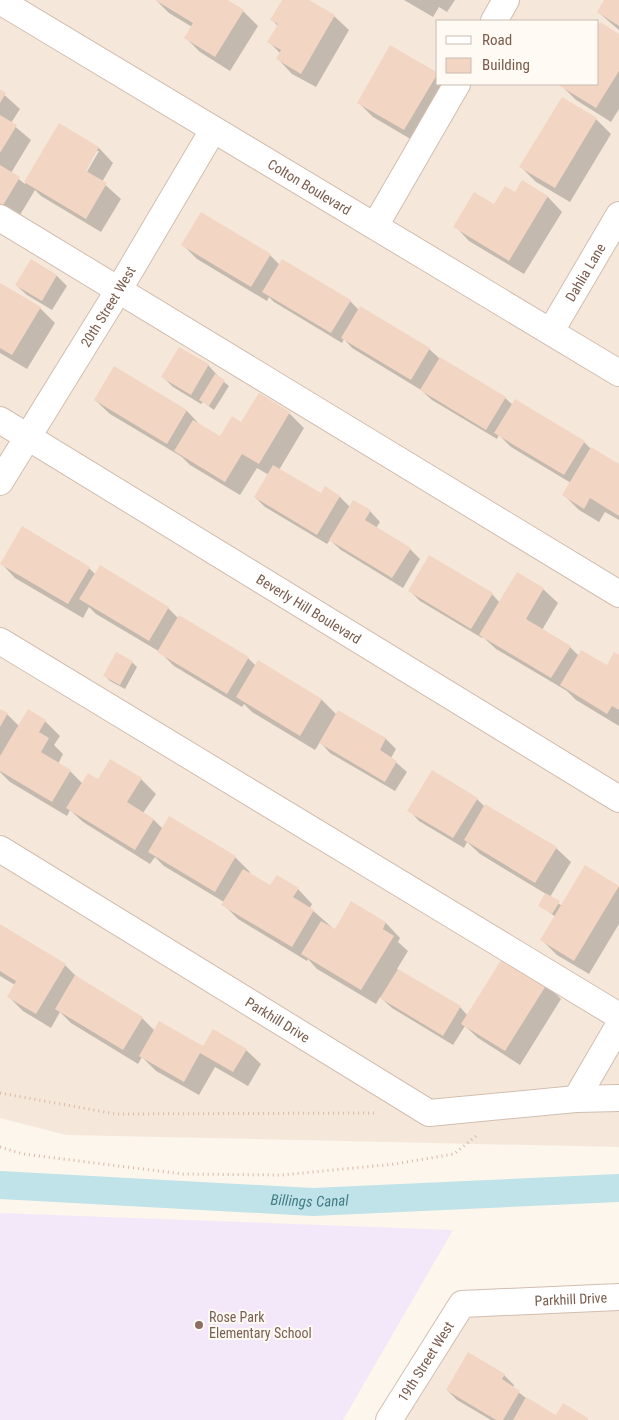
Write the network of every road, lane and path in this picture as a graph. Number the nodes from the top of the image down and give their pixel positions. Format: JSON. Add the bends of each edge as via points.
{"nodes":[{"id":1,"x":506,"y":0,"type":"edge"},
{"id":2,"x":0,"y":1,"type":"edge"},
{"id":3,"x":495,"y":20,"type":"edge"},
{"id":4,"x":457,"y":85,"type":"edge"},
{"id":5,"x":213,"y":130,"type":"junction"},
{"id":6,"x":619,"y":216,"type":"edge"},
{"id":7,"x":0,"y":218,"type":"edge"},
{"id":8,"x":375,"y":226,"type":"junction"},
{"id":9,"x":118,"y":291,"type":"junction"},
{"id":10,"x":552,"y":331,"type":"junction"},
{"id":11,"x":619,"y":373,"type":"edge"},
{"id":12,"x":0,"y":420,"type":"edge"},
{"id":13,"x":27,"y":436,"type":"junction"},
{"id":14,"x":0,"y":482,"type":"edge"},
{"id":15,"x":619,"y":594,"type":"edge"},
{"id":16,"x":0,"y":641,"type":"edge"},
{"id":17,"x":619,"y":799,"type":"edge"},
{"id":18,"x":0,"y":849,"type":"edge"},
{"id":19,"x":619,"y":1016,"type":"edge"},
{"id":20,"x":619,"y":1025,"type":"edge"},
{"id":21,"x":0,"y":1093,"type":"edge"},
{"id":22,"x":619,"y":1098,"type":"edge"},
{"id":23,"x":576,"y":1099,"type":"junction"},
{"id":24,"x":380,"y":1113,"type":"dead end"},
{"id":25,"x":476,"y":1136,"type":"dead end"},
{"id":26,"x":0,"y":1147,"type":"edge"},
{"id":27,"x":619,"y":1297,"type":"edge"},
{"id":28,"x":593,"y":1298,"type":"junction"},
{"id":29,"x":462,"y":1304,"type":"joint"},
{"id":30,"x":619,"y":1315,"type":"edge"},
{"id":31,"x":389,"y":1420,"type":"edge"}],
"edges":[{"from":1,"to":3,"type":"street"},
{"from":2,"to":5,"type":"street","name":"Colton Boulevard"},
{"from":4,"to":8,"type":"street"},
{"from":5,"to":8,"type":"street","name":"Colton Boulevard"},
{"from":5,"to":9,"type":"street","name":"20th Street West"},
{"from":6,"to":10,"type":"street","name":"Dahlia Lane"},
{"from":7,"to":9,"type":"street"},
{"from":8,"to":10,"type":"street","name":"Colton Boulevard"},
{"from":9,"to":13,"type":"street","name":"20th Street West"},
{"from":9,"to":15,"type":"street"},
{"from":10,"to":11,"type":"street","name":"Colton Boulevard"},
{"from":12,"to":13,"type":"street","name":"Beverly Hill Boulevard"},
{"from":13,"to":14,"type":"street","name":"20th Street West"},
{"from":13,"to":17,"type":"street","name":"Beverly Hill Boulevard"},
{"from":16,"to":19,"type":"street"},
{"from":18,"to":23,"type":"street","name":"Parkhill Drive","via":[[429,1113]]},
{"from":20,"to":23,"type":"street"},
{"from":21,"to":24,"type":"path","via":[[116,1114]]},
{"from":22,"to":23,"type":"street","name":"Parkhill Drive"},
{"from":25,"to":26,"type":"path","via":[[454,1154],[395,1164],[282,1175],[183,1174],[23,1154]]},
{"from":27,"to":28,"type":"street","name":"Parkhill Drive"},
{"from":28,"to":29,"type":"street","name":"Parkhill Drive"},
{"from":28,"to":30,"type":"street"},
{"from":29,"to":31,"type":"street","name":"19th Street West"}]}
